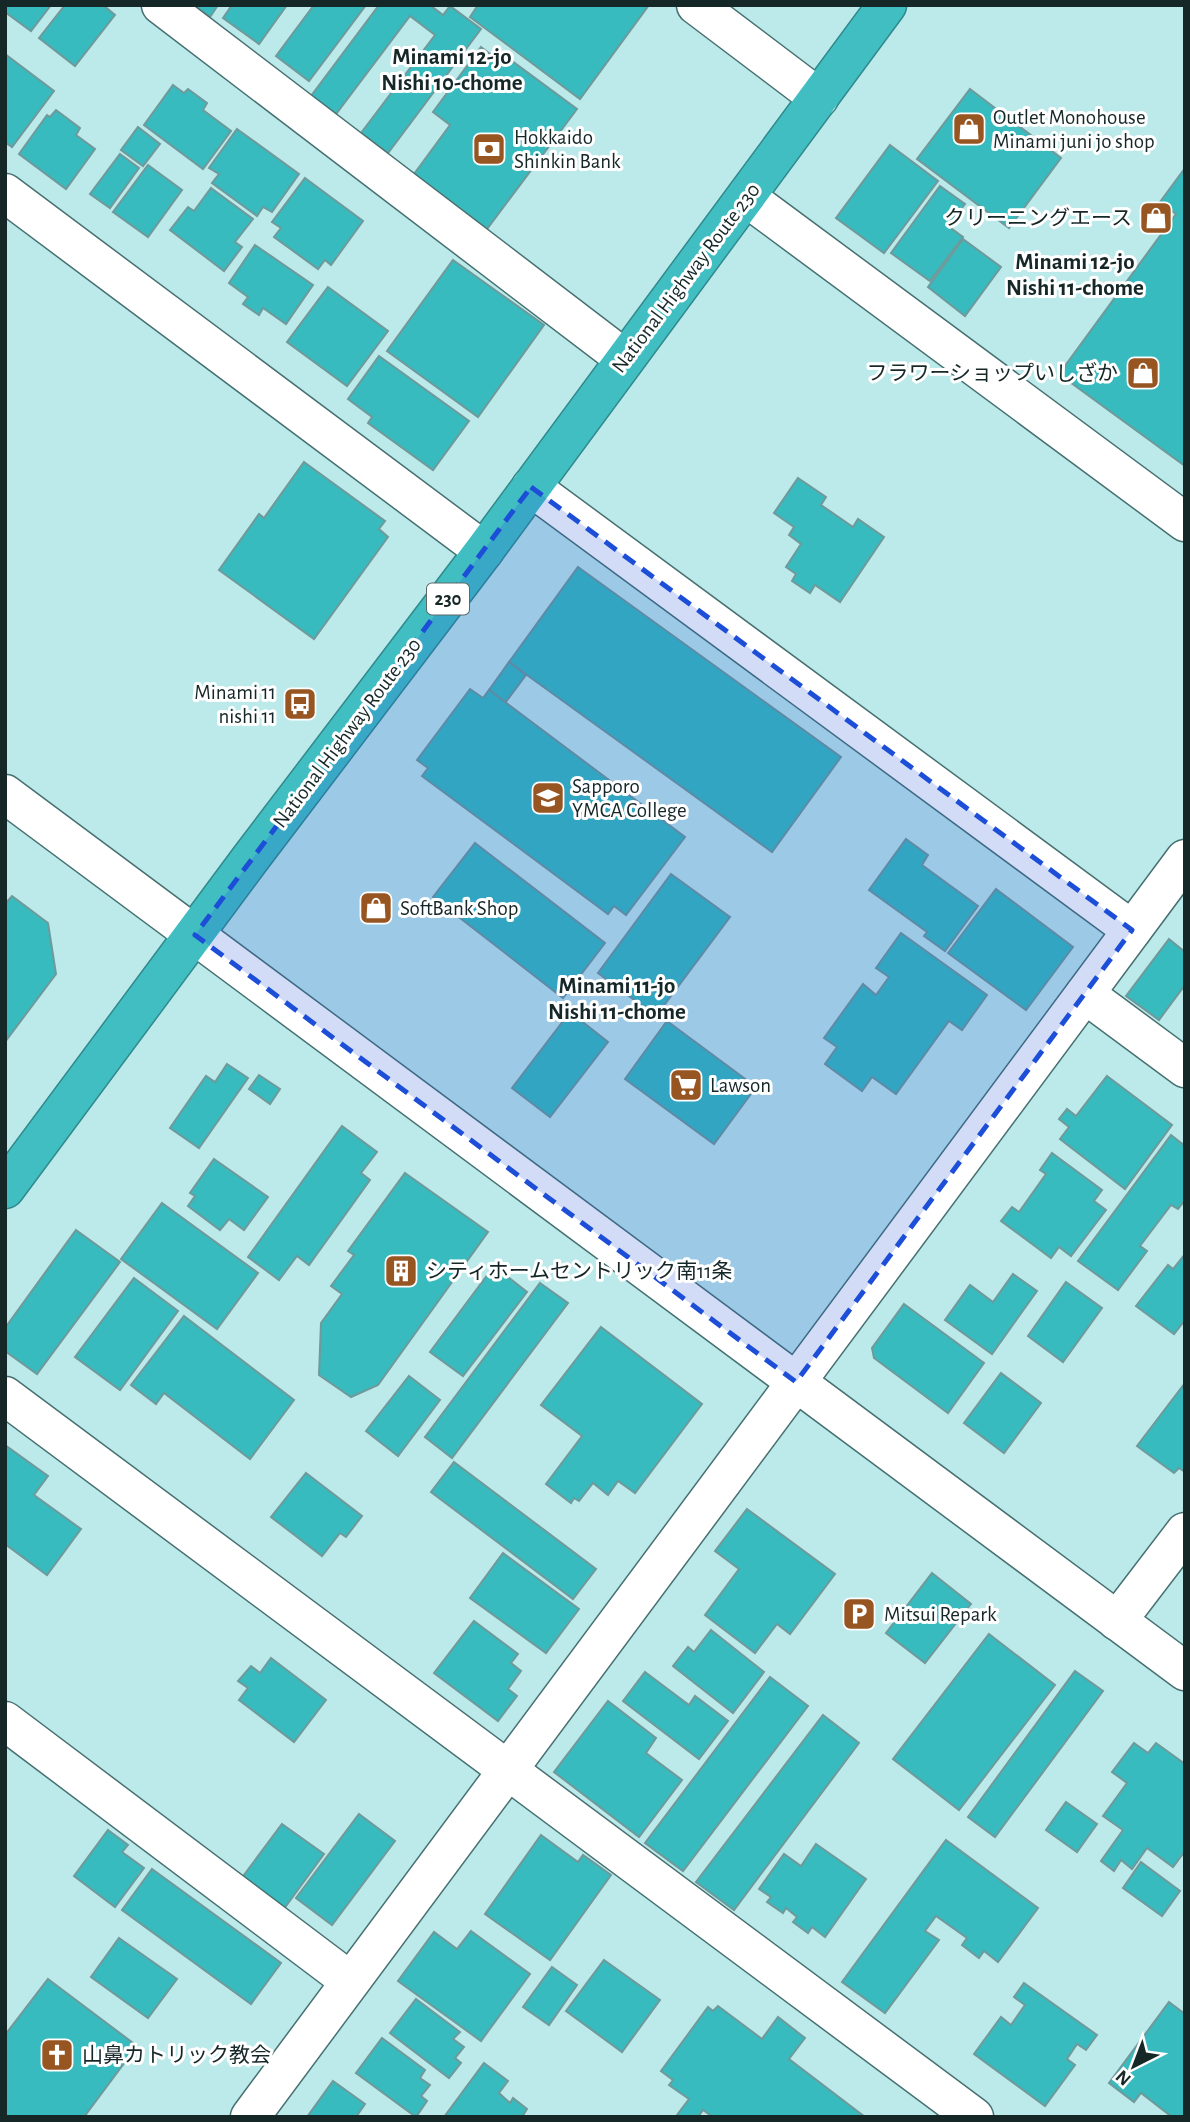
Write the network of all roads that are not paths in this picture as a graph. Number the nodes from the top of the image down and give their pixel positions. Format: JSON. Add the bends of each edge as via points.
{"nodes":[{"id":1,"x":161,"y":5,"type":"edge"},
{"id":2,"x":696,"y":5,"type":"edge"},
{"id":3,"x":887,"y":5,"type":"edge"},
{"id":4,"x":819,"y":98,"type":"junction"},
{"id":5,"x":5,"y":193,"type":"edge"},
{"id":6,"x":746,"y":197,"type":"junction"},
{"id":7,"x":625,"y":359,"type":"junction"},
{"id":8,"x":531,"y":487,"type":"junction"},
{"id":9,"x":1185,"y":522,"type":"edge"},
{"id":10,"x":484,"y":551,"type":"junction"},
{"id":11,"x":5,"y":794,"type":"edge"},
{"id":12,"x":1185,"y":859,"type":"edge"},
{"id":13,"x":1132,"y":930,"type":"junction"},
{"id":14,"x":195,"y":935,"type":"junction"},
{"id":15,"x":1085,"y":994,"type":"junction"},
{"id":16,"x":1185,"y":1068,"type":"edge"},
{"id":17,"x":5,"y":1189,"type":"edge"},
{"id":18,"x":796,"y":1382,"type":"junction"},
{"id":19,"x":5,"y":1396,"type":"edge"},
{"id":20,"x":1185,"y":1532,"type":"edge"},
{"id":21,"x":1117,"y":1621,"type":"junction"},
{"id":22,"x":1185,"y":1671,"type":"edge"},
{"id":23,"x":5,"y":1721,"type":"edge"},
{"id":24,"x":508,"y":1771,"type":"junction"},
{"id":25,"x":350,"y":1981,"type":"junction"},
{"id":26,"x":250,"y":2117,"type":"edge"},
{"id":27,"x":974,"y":2117,"type":"edge"}],
"edges":[{"from":1,"to":7,"type":"street"},
{"from":2,"to":4,"type":"street"},
{"from":3,"to":4,"type":"highway","name":"National Highway Route 230","number":"230"},
{"from":4,"to":6,"type":"highway","name":"National Highway Route 230","number":"230"},
{"from":5,"to":10,"type":"street"},
{"from":6,"to":7,"type":"highway","name":"National Highway Route 230","number":"230"},
{"from":6,"to":9,"type":"street"},
{"from":7,"to":8,"type":"highway","name":"National Highway Route 230","number":"230"},
{"from":8,"to":10,"type":"highway","name":"National Highway Route 230","number":"230"},
{"from":8,"to":13,"type":"street"},
{"from":10,"to":14,"type":"highway","name":"National Highway Route 230","number":"230"},
{"from":11,"to":14,"type":"street"},
{"from":12,"to":13,"type":"street"},
{"from":13,"to":15,"type":"street"},
{"from":14,"to":17,"type":"highway","name":"National Highway Route 230","number":"230"},
{"from":14,"to":18,"type":"street"},
{"from":15,"to":16,"type":"street"},
{"from":15,"to":18,"type":"street"},
{"from":18,"to":21,"type":"street"},
{"from":18,"to":24,"type":"street"},
{"from":19,"to":24,"type":"street"},
{"from":20,"to":21,"type":"street"},
{"from":21,"to":22,"type":"street"},
{"from":23,"to":25,"type":"street"},
{"from":24,"to":25,"type":"street"},
{"from":24,"to":27,"type":"street"},
{"from":25,"to":26,"type":"street"}]}
